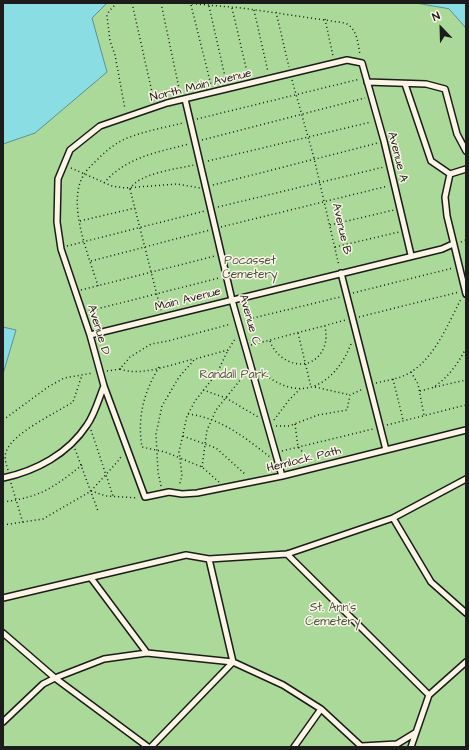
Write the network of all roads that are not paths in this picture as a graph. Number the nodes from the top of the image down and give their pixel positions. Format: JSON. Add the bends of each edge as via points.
{"nodes":[{"id":1,"x":362,"y":63,"type":"joint"},
{"id":2,"x":366,"y":80,"type":"junction"},
{"id":3,"x":405,"y":84,"type":"junction"},
{"id":4,"x":183,"y":99,"type":"junction"},
{"id":5,"x":466,"y":151,"type":"edge"},
{"id":6,"x":64,"y":164,"type":"joint"},
{"id":7,"x":466,"y":169,"type":"edge"},
{"id":8,"x":450,"y":174,"type":"junction"},
{"id":9,"x":454,"y":244,"type":"junction"},
{"id":10,"x":411,"y":256,"type":"junction"},
{"id":11,"x":341,"y":273,"type":"junction"},
{"id":12,"x":466,"y":292,"type":"edge"},
{"id":13,"x":232,"y":300,"type":"junction"},
{"id":14,"x":90,"y":335,"type":"junction"},
{"id":15,"x":104,"y":386,"type":"junction"},
{"id":16,"x":466,"y":430,"type":"edge"},
{"id":17,"x":386,"y":450,"type":"junction"},
{"id":18,"x":282,"y":476,"type":"junction"},
{"id":19,"x":3,"y":478,"type":"edge"},
{"id":20,"x":466,"y":479,"type":"edge"},
{"id":21,"x":145,"y":498,"type":"joint"},
{"id":22,"x":393,"y":518,"type":"junction"},
{"id":23,"x":287,"y":554,"type":"junction"},
{"id":24,"x":210,"y":559,"type":"junction"},
{"id":25,"x":91,"y":578,"type":"junction"},
{"id":26,"x":3,"y":598,"type":"edge"},
{"id":27,"x":466,"y":613,"type":"edge"},
{"id":28,"x":3,"y":633,"type":"edge"},
{"id":29,"x":147,"y":653,"type":"junction"},
{"id":30,"x":233,"y":662,"type":"junction"},
{"id":31,"x":466,"y":662,"type":"edge"},
{"id":32,"x":55,"y":678,"type":"junction"},
{"id":33,"x":429,"y":695,"type":"junction"},
{"id":34,"x":321,"y":709,"type":"junction"},
{"id":35,"x":3,"y":722,"type":"edge"},
{"id":36,"x":415,"y":733,"type":"junction"},
{"id":37,"x":149,"y":747,"type":"edge"},
{"id":38,"x":294,"y":747,"type":"edge"},
{"id":39,"x":362,"y":747,"type":"edge"},
{"id":40,"x":411,"y":747,"type":"edge"}],
"edges":[{"from":1,"to":2,"type":"lane","name":"Avenue A"},
{"from":1,"to":4,"type":"lane","name":"North Main Avenue","via":[[347,60]]},
{"from":2,"to":3,"type":"lane"},
{"from":2,"to":10,"type":"lane","name":"Avenue A","via":[[384,141]]},
{"from":3,"to":5,"type":"lane","via":[[426,84],[445,89],[457,134]]},
{"from":3,"to":8,"type":"lane","via":[[431,160]]},
{"from":4,"to":6,"type":"lane","name":"North Main Avenue","via":[[100,126],[70,150]]},
{"from":4,"to":13,"type":"lane","name":"Avenue C"},
{"from":6,"to":14,"type":"lane","name":"Avenue D","via":[[58,179],[56,201],[61,248]]},
{"from":7,"to":8,"type":"lane"},
{"from":8,"to":9,"type":"lane","via":[[445,197]]},
{"from":9,"to":10,"type":"lane","name":"Main Avenue"},
{"from":9,"to":12,"type":"lane"},
{"from":10,"to":11,"type":"lane","name":"Main Avenue"},
{"from":11,"to":13,"type":"lane","name":"Main Avenue"},
{"from":11,"to":17,"type":"lane","name":"Avenue B"},
{"from":13,"to":14,"type":"lane","name":"Main Avenue"},
{"from":13,"to":18,"type":"lane","name":"Avenue C","via":[[254,366]]},
{"from":14,"to":15,"type":"lane","name":"Avenue D"},
{"from":15,"to":19,"type":"lane","via":[[89,423],[72,442],[44,465],[29,472]]},
{"from":15,"to":21,"type":"lane","name":"Avenue D"},
{"from":16,"to":17,"type":"lane","name":"Hemlock Path"},
{"from":17,"to":18,"type":"lane","name":"Hemlock Path"},
{"from":18,"to":21,"type":"lane","name":"Hemlock Path","via":[[222,488],[182,494],[169,492]]},
{"from":20,"to":22,"type":"lane"},
{"from":22,"to":23,"type":"lane"},
{"from":22,"to":27,"type":"lane","via":[[431,582]]},
{"from":23,"to":24,"type":"lane"},
{"from":23,"to":33,"type":"lane"},
{"from":24,"to":25,"type":"lane","via":[[186,555]]},
{"from":24,"to":30,"type":"lane"},
{"from":25,"to":26,"type":"lane"},
{"from":25,"to":29,"type":"lane"},
{"from":28,"to":32,"type":"lane"},
{"from":29,"to":30,"type":"lane"},
{"from":29,"to":32,"type":"lane","via":[[104,659]]},
{"from":30,"to":34,"type":"lane","via":[[283,685]]},
{"from":30,"to":37,"type":"lane"},
{"from":31,"to":33,"type":"lane"},
{"from":32,"to":35,"type":"lane","via":[[42,684]]},
{"from":32,"to":37,"type":"lane"},
{"from":33,"to":36,"type":"lane"},
{"from":34,"to":38,"type":"lane"},
{"from":34,"to":39,"type":"lane"},
{"from":36,"to":39,"type":"lane","via":[[397,744]]},
{"from":36,"to":40,"type":"lane"}]}
